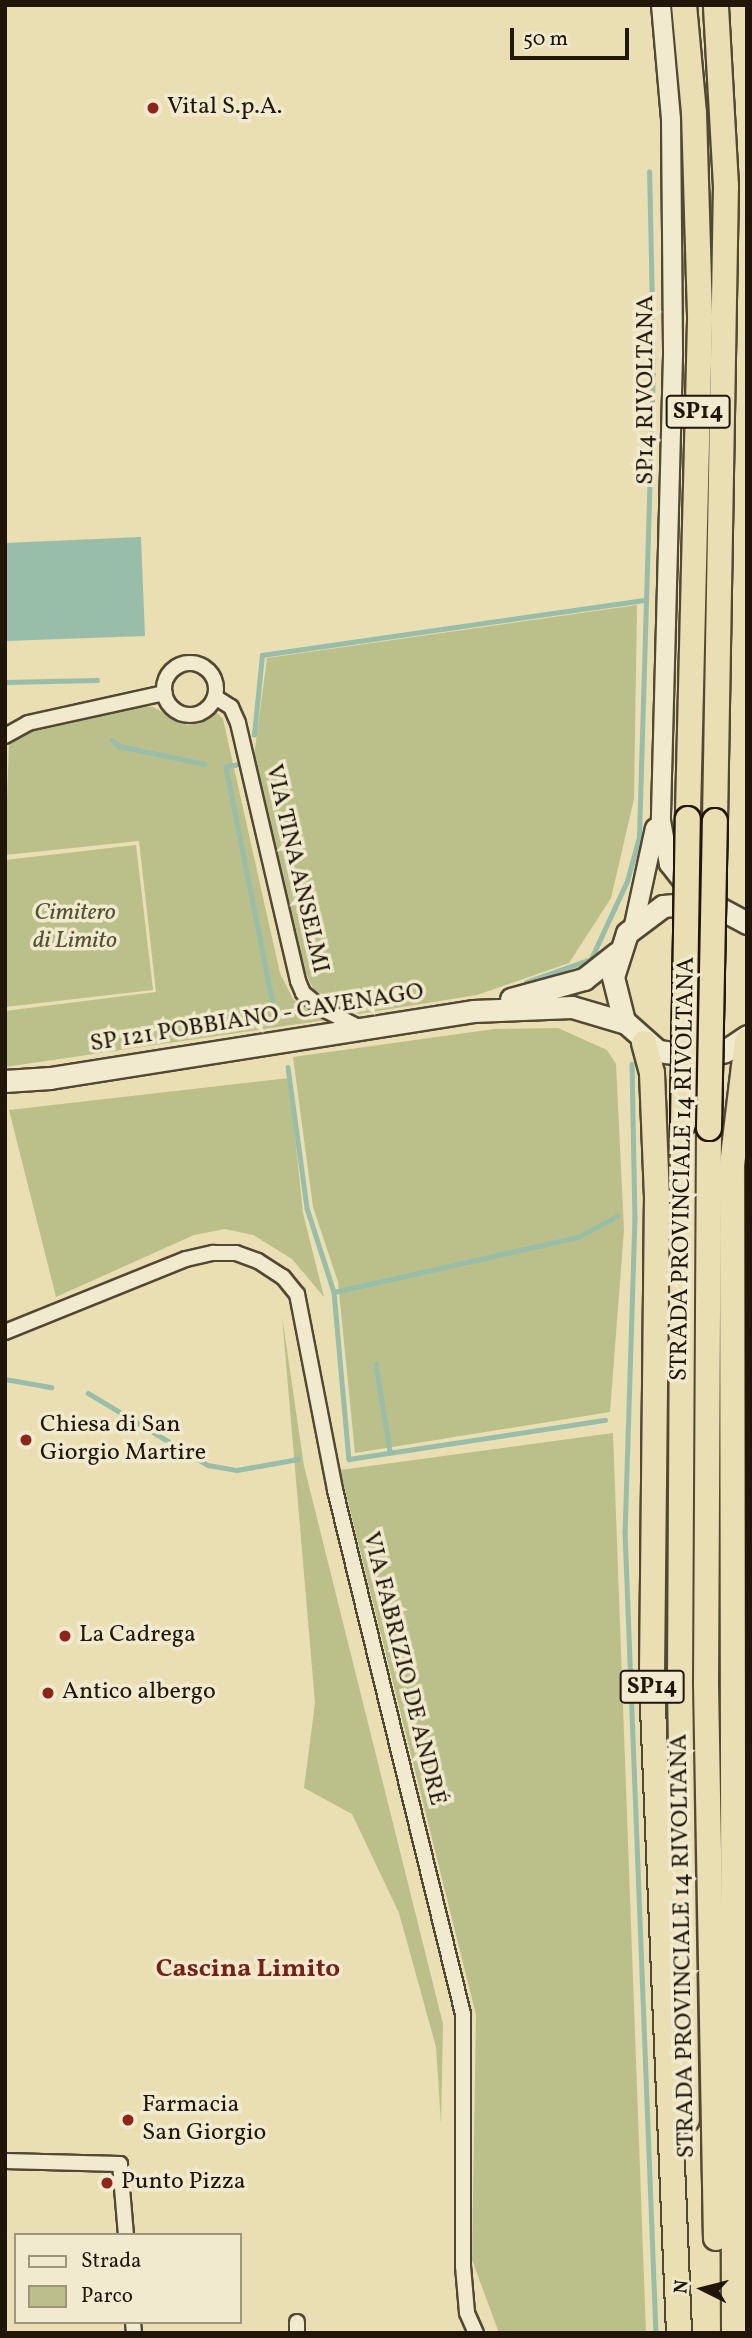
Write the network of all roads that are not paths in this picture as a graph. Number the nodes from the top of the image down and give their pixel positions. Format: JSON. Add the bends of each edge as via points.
{"nodes":[{"id":1,"x":661,"y":5,"type":"edge"},
{"id":2,"x":684,"y":5,"type":"edge"},
{"id":3,"x":716,"y":5,"type":"edge"},
{"id":4,"x":165,"y":693,"type":"junction"},
{"id":5,"x":215,"y":697,"type":"junction"},
{"id":6,"x":5,"y":718,"type":"edge"},
{"id":7,"x":28,"y":723,"type":"junction"},
{"id":8,"x":5,"y":736,"type":"edge"},
{"id":9,"x":662,"y":776,"type":"junction"},
{"id":10,"x":703,"y":901,"type":"junction"},
{"id":11,"x":747,"y":923,"type":"edge"},
{"id":12,"x":634,"y":925,"type":"junction"},
{"id":13,"x":617,"y":953,"type":"junction"},
{"id":14,"x":472,"y":1011,"type":"junction"},
{"id":15,"x":626,"y":1023,"type":"junction"},
{"id":16,"x":364,"y":1029,"type":"junction"},
{"id":17,"x":747,"y":1035,"type":"edge"},
{"id":18,"x":747,"y":1041,"type":"edge"},
{"id":19,"x":644,"y":1043,"type":"junction"},
{"id":20,"x":50,"y":1079,"type":"junction"},
{"id":21,"x":5,"y":1081,"type":"edge"},
{"id":22,"x":5,"y":1095,"type":"edge"},
{"id":23,"x":5,"y":1332,"type":"edge"},
{"id":24,"x":5,"y":2161,"type":"edge"},
{"id":25,"x":126,"y":2233,"type":"edge"},
{"id":26,"x":476,"y":2333,"type":"edge"},
{"id":27,"x":679,"y":2333,"type":"edge"},
{"id":28,"x":690,"y":2333,"type":"edge"},
{"id":29,"x":718,"y":2333,"type":"edge"},
{"id":30,"x":734,"y":2333,"type":"edge"}],
"edges":[{"from":1,"to":9,"type":"street","name":"SP14 RIVOLTANA","via":[[671,119],[673,330],[672,526]]},
{"from":2,"to":28,"type":"highway","name":"STRADA PROVINCIALE 14 RIVOLTANA","number":"SP14","bridge":true,"via":[[694,113],[699,321],[683,1124],[680,1685]]},
{"from":3,"to":29,"type":"highway","name":"STRADA PROVINCIALE 14 RIVOLTANA","number":"SP14","bridge":true,"via":[[726,225],[709,1128],[706,1684]]},
{"from":4,"to":5,"type":"street","via":[[173,708],[189,715],[205,710]]},
{"from":4,"to":5,"type":"street","name":"VIA TINA ANSELMI","via":[[172,671],[190,663],[211,673]]},
{"from":4,"to":7,"type":"street"},
{"from":5,"to":16,"type":"street","name":"VIA TINA ANSELMI","via":[[231,707],[238,723],[303,993],[323,1009]]},
{"from":6,"to":7,"type":"street"},
{"from":7,"to":8,"type":"street"},
{"from":9,"to":10,"type":"street","name":"SP14 RIVOLTANA","via":[[665,854],[683,884]]},
{"from":9,"to":12,"type":"street","name":"SP14 RIVOLTANA","via":[[648,871]]},
{"from":10,"to":11,"type":"main road","name":"SP14 RIVOLTANA","via":[[730,910]]},
{"from":10,"to":12,"type":"main road","name":"SP14 RIVOLTANA","via":[[663,905]]},
{"from":12,"to":13,"type":"main road","name":"SP14 RIVOLTANA"},
{"from":13,"to":14,"type":"main road","name":"SP 121 POBBIANO - CAVENAGO","via":[[576,982]]},
{"from":13,"to":15,"type":"main road","name":"SP14 RIVOLTANA","via":[[613,988]]},
{"from":14,"to":15,"type":"main road","name":"SP 121 POBBIANO - CAVENAGO","via":[[572,1007]]},
{"from":14,"to":16,"type":"main road","name":"SP 121 POBBIANO - CAVENAGO"},
{"from":15,"to":19,"type":"main road","name":"SP14 RIVOLTANA"},
{"from":16,"to":20,"type":"main road","name":"SP 121 POBBIANO - CAVENAGO"},
{"from":17,"to":19,"type":"main road","name":"SP14 RIVOLTANA","via":[[725,1051],[692,1058],[669,1055]]},
{"from":18,"to":30,"type":"highway","via":[[732,1192]]},
{"from":19,"to":27,"type":"highway","number":"SP14","via":[[653,1073],[657,1195],[652,1683]]},
{"from":20,"to":21,"type":"main road"},
{"from":20,"to":22,"type":"main road"},
{"from":23,"to":26,"type":"street","name":"VIA FABRIZIO DE ANDRÉ","via":[[186,1259],[214,1253],[251,1257],[283,1277],[297,1294],[335,1490],[463,2008],[463,2266],[467,2313]]},
{"from":24,"to":25,"type":"street","via":[[120,2164]]}]}
